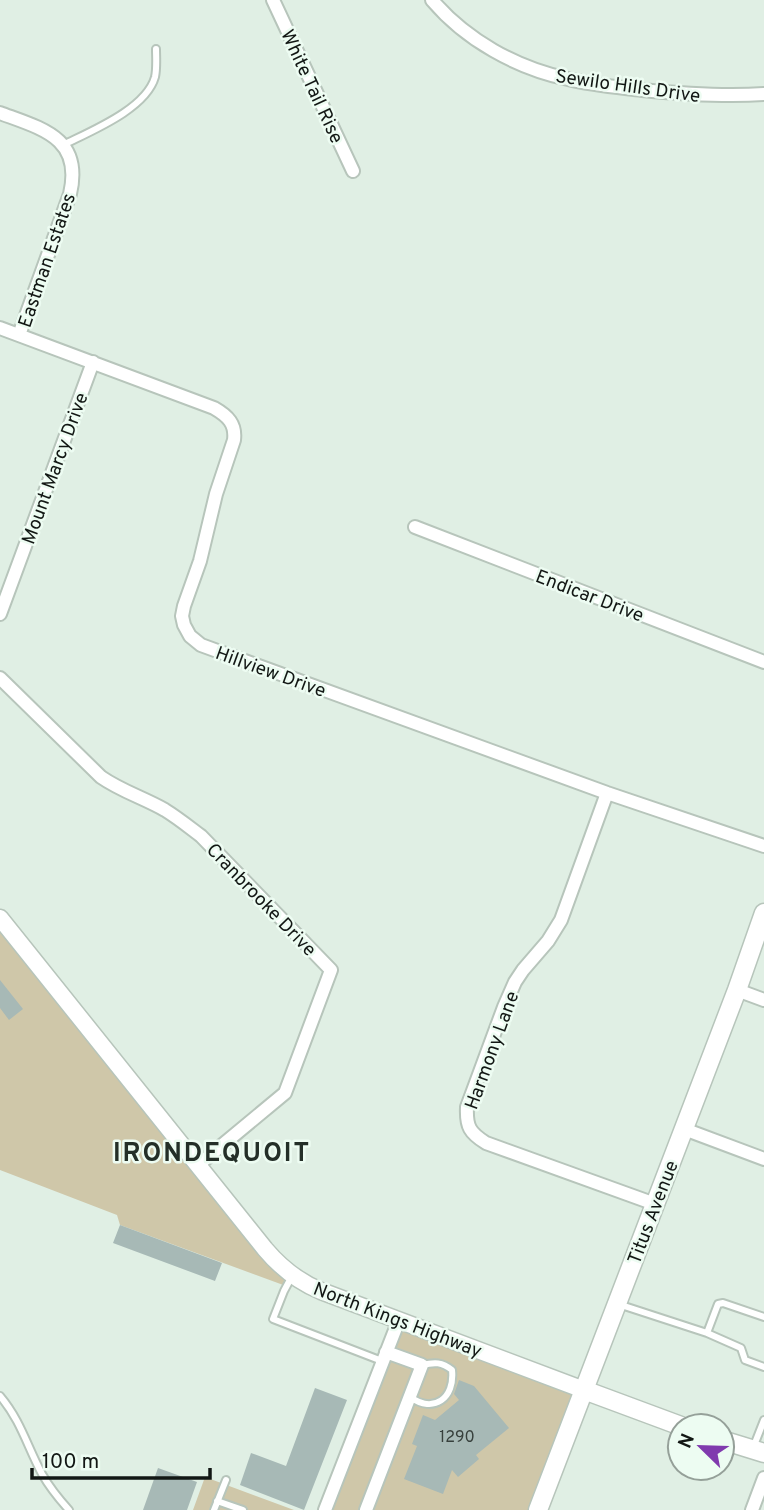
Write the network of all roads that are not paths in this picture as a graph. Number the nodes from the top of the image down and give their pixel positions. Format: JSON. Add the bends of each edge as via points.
{"nodes":[{"id":1,"x":273,"y":0,"type":"edge"},
{"id":2,"x":432,"y":0,"type":"edge"},
{"id":3,"x":156,"y":48,"type":"dead end"},
{"id":4,"x":764,"y":94,"type":"edge"},
{"id":5,"x":0,"y":113,"type":"edge"},
{"id":6,"x":63,"y":145,"type":"junction"},
{"id":7,"x":352,"y":172,"type":"dead end"},
{"id":8,"x":0,"y":328,"type":"edge"},
{"id":9,"x":19,"y":335,"type":"junction"},
{"id":10,"x":93,"y":362,"type":"junction"},
{"id":11,"x":415,"y":527,"type":"dead end"},
{"id":12,"x":0,"y":614,"type":"edge"},
{"id":13,"x":764,"y":662,"type":"edge"},
{"id":14,"x":0,"y":678,"type":"edge"},
{"id":15,"x":607,"y":793,"type":"junction"},
{"id":16,"x":764,"y":846,"type":"edge"},
{"id":17,"x":764,"y":913,"type":"edge"},
{"id":18,"x":0,"y":918,"type":"edge"},
{"id":19,"x":737,"y":990,"type":"junction"},
{"id":20,"x":764,"y":1000,"type":"edge"},
{"id":21,"x":684,"y":1129,"type":"junction"},
{"id":22,"x":764,"y":1159,"type":"edge"},
{"id":23,"x":197,"y":1166,"type":"junction"},
{"id":24,"x":654,"y":1203,"type":"junction"},
{"id":25,"x":292,"y":1276,"type":"junction"},
{"id":26,"x":617,"y":1303,"type":"junction"},
{"id":27,"x":764,"y":1317,"type":"edge"},
{"id":28,"x":399,"y":1320,"type":"junction"},
{"id":29,"x":707,"y":1334,"type":"junction"},
{"id":30,"x":384,"y":1356,"type":"junction"},
{"id":31,"x":422,"y":1365,"type":"junction"},
{"id":32,"x":764,"y":1367,"type":"edge"},
{"id":33,"x":584,"y":1390,"type":"junction"},
{"id":34,"x":0,"y":1396,"type":"edge"},
{"id":35,"x":410,"y":1397,"type":"junction"},
{"id":36,"x":666,"y":1420,"type":"edge"},
{"id":37,"x":764,"y":1420,"type":"edge"},
{"id":38,"x":736,"y":1444,"type":"edge"},
{"id":39,"x":758,"y":1451,"type":"edge"},
{"id":40,"x":764,"y":1478,"type":"edge"},
{"id":41,"x":226,"y":1480,"type":"dead end"},
{"id":42,"x":218,"y":1501,"type":"junction"},
{"id":43,"x":69,"y":1510,"type":"edge"},
{"id":44,"x":214,"y":1510,"type":"edge"},
{"id":45,"x":243,"y":1510,"type":"edge"},
{"id":46,"x":326,"y":1510,"type":"edge"},
{"id":47,"x":366,"y":1510,"type":"edge"},
{"id":48,"x":538,"y":1510,"type":"edge"},
{"id":49,"x":752,"y":1510,"type":"edge"}],
"edges":[{"from":1,"to":7,"type":"street","name":"White Tail Rise"},
{"from":2,"to":4,"type":"street","name":"Sewilo Hills Drive","via":[[488,47],[541,72],[596,85],[662,92]]},
{"from":3,"to":6,"type":"lane","via":[[155,76],[146,94],[118,117]]},
{"from":5,"to":6,"type":"street","via":[[28,123]]},
{"from":6,"to":9,"type":"street","name":"Eastman Estates","via":[[74,179]]},
{"from":8,"to":9,"type":"street","name":"Hillview Drive"},
{"from":9,"to":10,"type":"street","name":"Hillview Drive"},
{"from":10,"to":12,"type":"street","name":"Mount Marcy Drive"},
{"from":10,"to":15,"type":"street","name":"Hillview Drive","via":[[214,408],[233,424],[234,440],[184,606],[182,616],[190,636],[213,650]]},
{"from":11,"to":13,"type":"street","name":"Endicar Drive"},
{"from":14,"to":23,"type":"street","name":"Cranbrooke Drive","via":[[100,777],[162,808],[201,836],[331,970],[285,1093]]},
{"from":15,"to":16,"type":"street","name":"Hillview Drive"},
{"from":15,"to":24,"type":"street","name":"Harmony Lane","via":[[561,920],[515,982],[504,1007],[466,1118],[475,1136],[486,1143]]},
{"from":17,"to":19,"type":"main road","name":"Titus Avenue"},
{"from":18,"to":23,"type":"street","name":"North Kings Highway"},
{"from":19,"to":20,"type":"street"},
{"from":19,"to":21,"type":"main road","name":"Titus Avenue"},
{"from":21,"to":22,"type":"street"},
{"from":21,"to":24,"type":"main road","name":"Titus Avenue"},
{"from":23,"to":25,"type":"street","name":"North Kings Highway","via":[[269,1255]]},
{"from":24,"to":26,"type":"main road","name":"Titus Avenue"},
{"from":25,"to":28,"type":"street","name":"North Kings Highway"},
{"from":25,"to":30,"type":"lane","via":[[273,1319]]},
{"from":26,"to":29,"type":"lane"},
{"from":26,"to":33,"type":"main road","name":"Titus Avenue"},
{"from":27,"to":29,"type":"lane","via":[[719,1304]]},
{"from":28,"to":30,"type":"street"},
{"from":28,"to":33,"type":"street","name":"North Kings Highway"},
{"from":29,"to":32,"type":"lane","via":[[741,1348],[745,1360]]},
{"from":30,"to":31,"type":"street"},
{"from":30,"to":46,"type":"street"},
{"from":31,"to":35,"type":"street"},
{"from":31,"to":35,"type":"lane","via":[[444,1363],[452,1370],[451,1387],[437,1403],[428,1405]]},
{"from":33,"to":36,"type":"main road"},
{"from":33,"to":48,"type":"main road","name":"Titus Avenue"},
{"from":34,"to":43,"type":"lane","via":[[23,1430],[43,1476]]},
{"from":35,"to":47,"type":"street"},
{"from":37,"to":39,"type":"lane"},
{"from":38,"to":39,"type":"main road"},
{"from":40,"to":49,"type":"street"},
{"from":41,"to":42,"type":"lane"},
{"from":42,"to":44,"type":"lane"},
{"from":42,"to":45,"type":"lane"}]}
